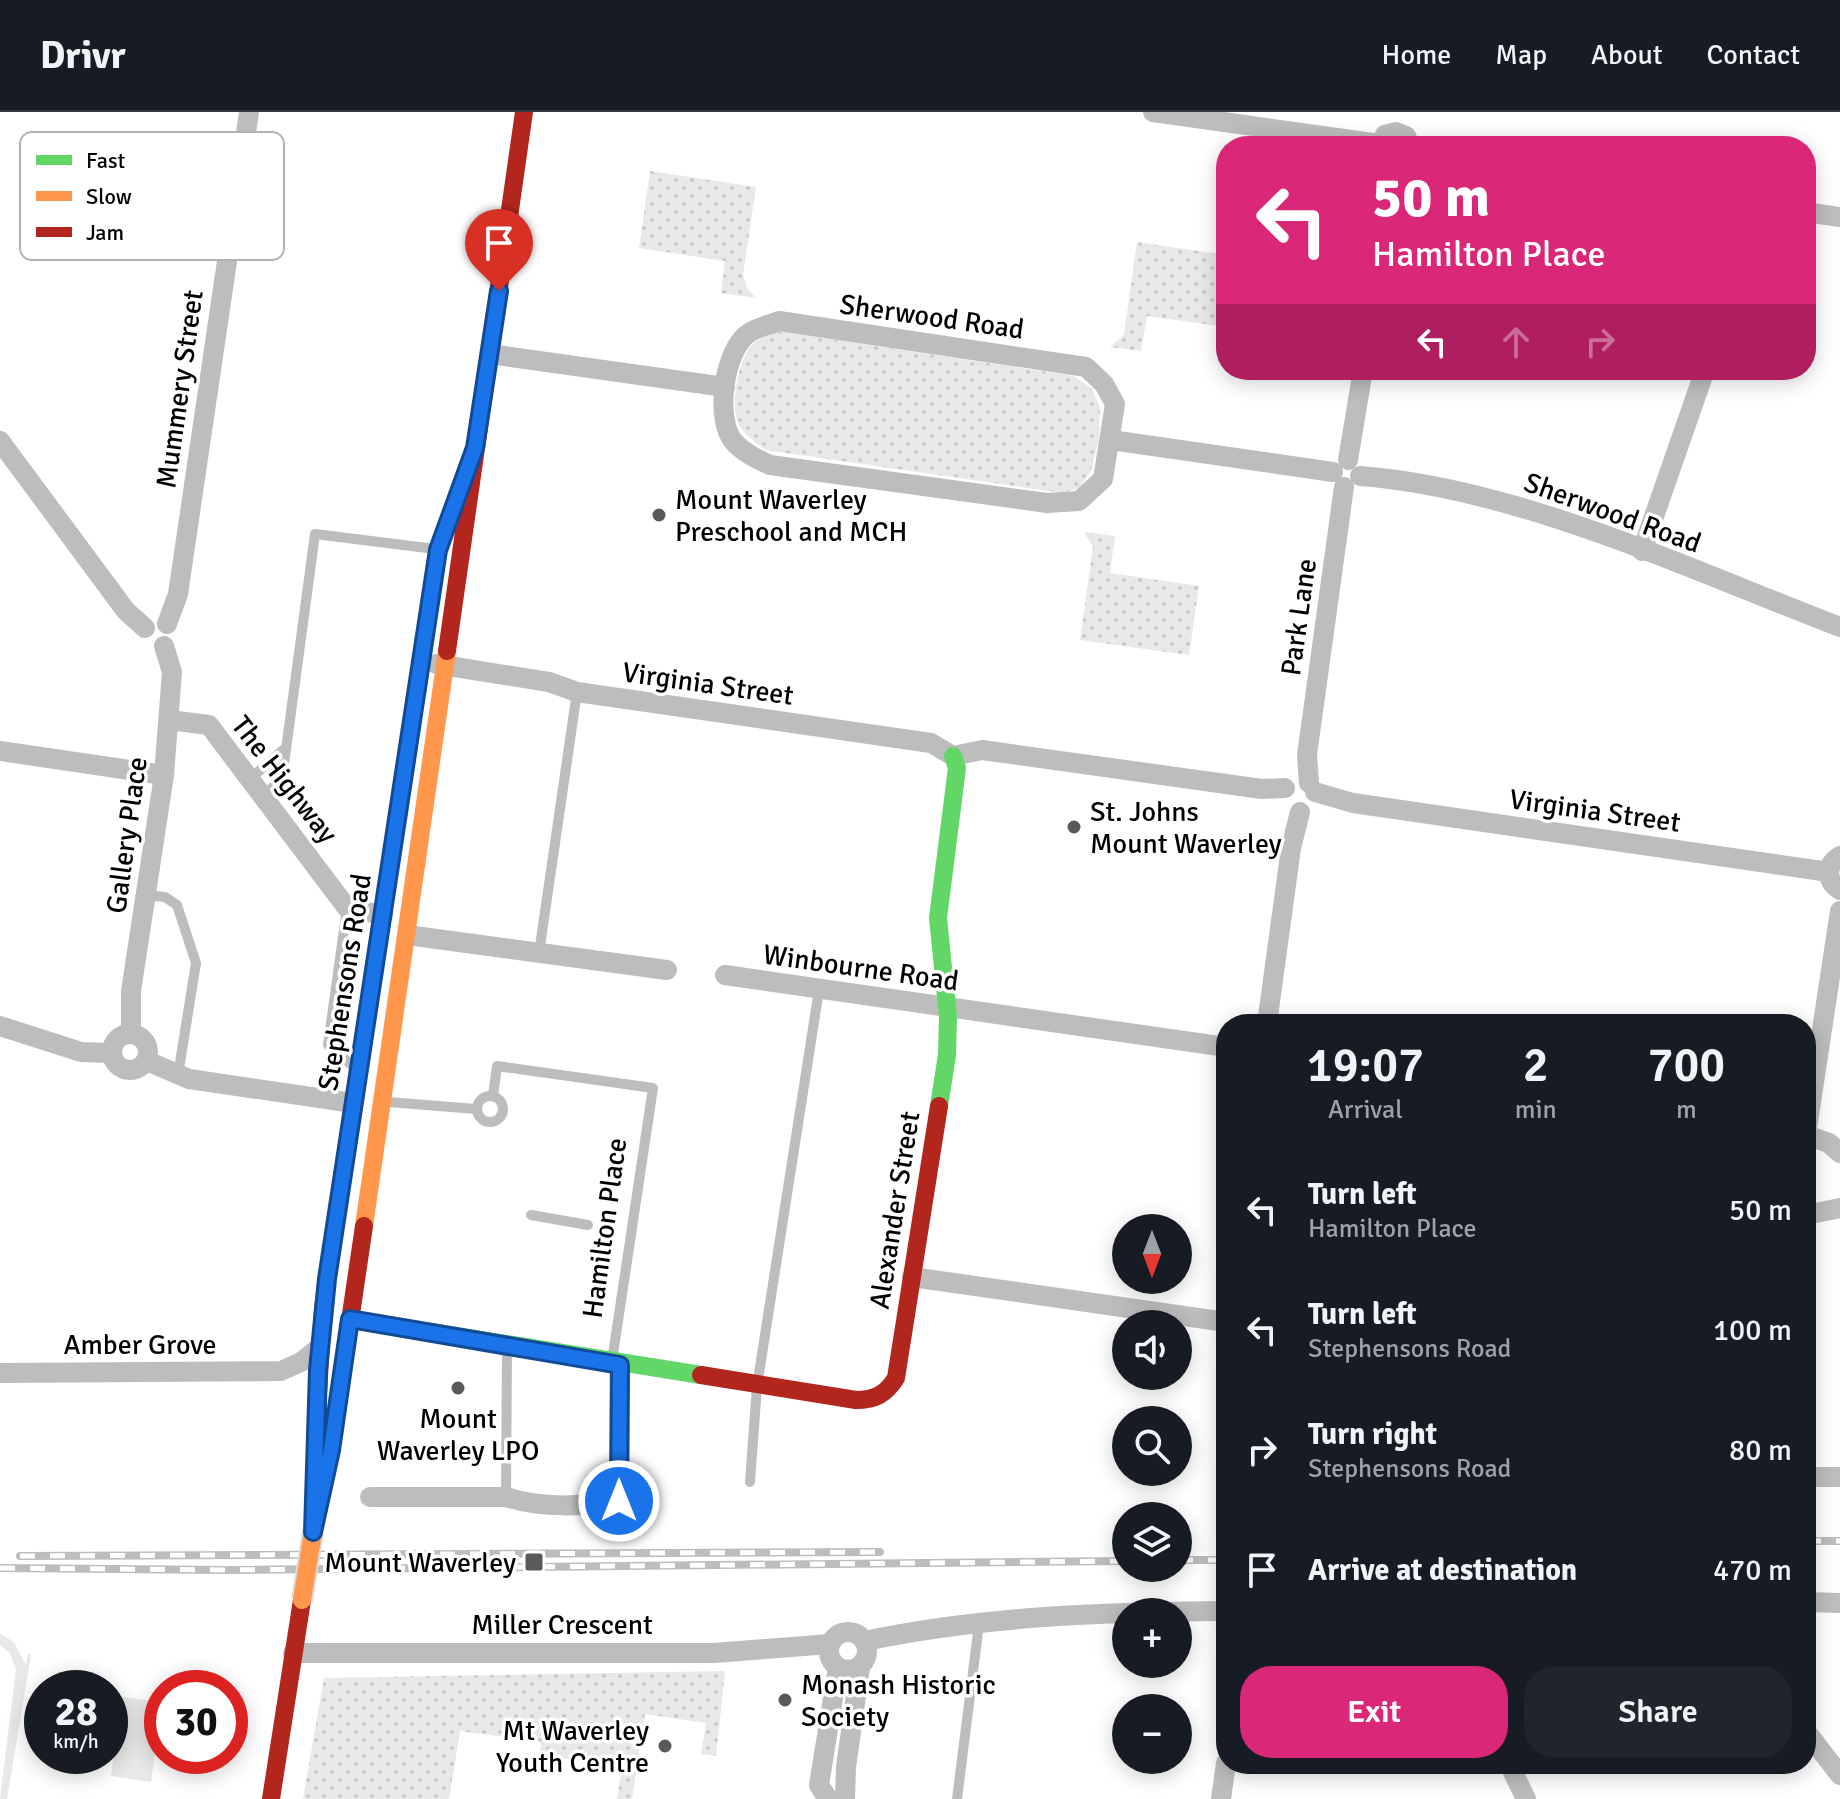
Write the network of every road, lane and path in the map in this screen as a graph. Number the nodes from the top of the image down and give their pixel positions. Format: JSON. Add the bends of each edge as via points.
{"nodes":[{"id":1,"x":249,"y":112,"type":"edge"},
{"id":2,"x":524,"y":112,"type":"edge"},
{"id":3,"x":1153,"y":112,"type":"edge"},
{"id":4,"x":246,"y":132,"type":"edge"},
{"id":5,"x":1371,"y":136,"type":"edge"},
{"id":6,"x":1816,"y":213,"type":"edge"},
{"id":7,"x":1840,"y":217,"type":"edge"},
{"id":8,"x":227,"y":260,"type":"edge"},
{"id":9,"x":490,"y":354,"type":"junction"},
{"id":10,"x":1361,"y":380,"type":"edge"},
{"id":11,"x":1702,"y":380,"type":"edge"},
{"id":12,"x":725,"y":387,"type":"junction"},
{"id":13,"x":1111,"y":440,"type":"junction"},
{"id":14,"x":0,"y":441,"type":"edge"},
{"id":15,"x":475,"y":448,"type":"junction"},
{"id":16,"x":1346,"y":474,"type":"junction"},
{"id":17,"x":438,"y":550,"type":"junction"},
{"id":18,"x":1642,"y":551,"type":"junction"},
{"id":19,"x":462,"y":553,"type":"junction"},
{"id":20,"x":167,"y":624,"type":"junction"},
{"id":21,"x":1840,"y":627,"type":"edge"},
{"id":22,"x":145,"y":628,"type":"junction"},
{"id":23,"x":164,"y":646,"type":"junction"},
{"id":24,"x":423,"y":662,"type":"junction"},
{"id":25,"x":445,"y":665,"type":"junction"},
{"id":26,"x":577,"y":692,"type":"junction"},
{"id":27,"x":169,"y":720,"type":"junction"},
{"id":28,"x":283,"y":750,"type":"junction"},
{"id":29,"x":0,"y":751,"type":"edge"},
{"id":30,"x":955,"y":762,"type":"junction"},
{"id":31,"x":164,"y":775,"type":"junction"},
{"id":32,"x":250,"y":779,"type":"junction"},
{"id":33,"x":263,"y":796,"type":"junction"},
{"id":34,"x":1299,"y":796,"type":"junction"},
{"id":35,"x":1834,"y":864,"type":"edge"},
{"id":36,"x":1840,"y":890,"type":"edge"},
{"id":37,"x":146,"y":895,"type":"junction"},
{"id":38,"x":347,"y":908,"type":"junction"},
{"id":39,"x":1840,"y":911,"type":"edge"},
{"id":40,"x":383,"y":915,"type":"junction"},
{"id":41,"x":407,"y":935,"type":"junction"},
{"id":42,"x":539,"y":953,"type":"junction"},
{"id":43,"x":667,"y":970,"type":"dead end"},
{"id":44,"x":725,"y":975,"type":"dead end"},
{"id":45,"x":819,"y":990,"type":"junction"},
{"id":46,"x":949,"y":1011,"type":"junction"},
{"id":47,"x":1268,"y":1014,"type":"edge"},
{"id":48,"x":0,"y":1026,"type":"edge"},
{"id":49,"x":131,"y":1033,"type":"junction"},
{"id":50,"x":1216,"y":1046,"type":"edge"},
{"id":51,"x":111,"y":1053,"type":"junction"},
{"id":52,"x":147,"y":1061,"type":"junction"},
{"id":53,"x":1816,"y":1069,"type":"edge"},
{"id":54,"x":358,"y":1070,"type":"junction"},
{"id":55,"x":178,"y":1075,"type":"junction"},
{"id":56,"x":493,"y":1096,"type":"junction"},
{"id":57,"x":382,"y":1101,"type":"junction"},
{"id":58,"x":353,"y":1103,"type":"junction"},
{"id":59,"x":476,"y":1109,"type":"junction"},
{"id":60,"x":1816,"y":1138,"type":"edge"},
{"id":61,"x":1840,"y":1153,"type":"edge"},
{"id":62,"x":1840,"y":1208,"type":"edge"},
{"id":63,"x":1816,"y":1213,"type":"edge"},
{"id":64,"x":531,"y":1215,"type":"dead end"},
{"id":65,"x":588,"y":1225,"type":"dead end"},
{"id":66,"x":912,"y":1277,"type":"junction"},
{"id":67,"x":350,"y":1319,"type":"junction"},
{"id":68,"x":1216,"y":1321,"type":"edge"},
{"id":69,"x":507,"y":1346,"type":"junction"},
{"id":70,"x":320,"y":1347,"type":"junction"},
{"id":71,"x":616,"y":1364,"type":"junction"},
{"id":72,"x":281,"y":1371,"type":"junction"},
{"id":73,"x":0,"y":1373,"type":"edge"},
{"id":74,"x":757,"y":1386,"type":"junction"},
{"id":75,"x":317,"y":1397,"type":"junction"},
{"id":76,"x":1816,"y":1477,"type":"edge"},
{"id":77,"x":1840,"y":1477,"type":"edge"},
{"id":78,"x":750,"y":1482,"type":"dead end"},
{"id":79,"x":370,"y":1497,"type":"dead end"},
{"id":80,"x":506,"y":1497,"type":"junction"},
{"id":81,"x":313,"y":1532,"type":"junction"},
{"id":82,"x":1816,"y":1602,"type":"edge"},
{"id":83,"x":1840,"y":1603,"type":"edge"},
{"id":84,"x":1216,"y":1611,"type":"edge"},
{"id":85,"x":979,"y":1624,"type":"junction"},
{"id":86,"x":865,"y":1641,"type":"junction"},
{"id":87,"x":830,"y":1644,"type":"junction"},
{"id":88,"x":293,"y":1653,"type":"junction"},
{"id":89,"x":838,"y":1667,"type":"junction"},
{"id":90,"x":860,"y":1667,"type":"junction"},
{"id":91,"x":1816,"y":1744,"type":"edge"},
{"id":92,"x":1224,"y":1774,"type":"edge"},
{"id":93,"x":1514,"y":1774,"type":"edge"},
{"id":94,"x":1840,"y":1775,"type":"edge"},
{"id":95,"x":271,"y":1799,"type":"edge"},
{"id":96,"x":828,"y":1799,"type":"edge"},
{"id":97,"x":845,"y":1799,"type":"edge"},
{"id":98,"x":957,"y":1799,"type":"edge"},
{"id":99,"x":1221,"y":1799,"type":"edge"},
{"id":100,"x":1526,"y":1799,"type":"edge"}],
"edges":[{"from":1,"to":4,"type":"street","name":"Mummery Street"},
{"from":2,"to":9,"type":"main road","name":"Stephensons Road"},
{"from":3,"to":5,"type":"street"},
{"from":6,"to":7,"type":"street"},
{"from":8,"to":20,"type":"street","name":"Mummery Street","via":[[178,594]]},
{"from":9,"to":12,"type":"street"},
{"from":9,"to":15,"type":"main road","name":"Stephensons Road"},
{"from":10,"to":16,"type":"street","name":"Park Lane"},
{"from":11,"to":18,"type":"street"},
{"from":12,"to":13,"type":"street","name":"Sherwood Road","via":[[723,420],[732,440],[749,455],[786,467],[1047,503],[1079,501],[1103,479]]},
{"from":12,"to":13,"type":"street","name":"Sherwood Road","via":[[730,360],[748,333],[779,321],[1086,367],[1115,404]]},
{"from":13,"to":16,"type":"street","name":"Sherwood Road"},
{"from":14,"to":22,"type":"street","via":[[126,611]]},
{"from":15,"to":17,"type":"main road","name":"Stephensons Road"},
{"from":15,"to":19,"type":"main road","name":"Stephensons Road"},
{"from":16,"to":18,"type":"street","name":"Sherwood Road","via":[[1483,496]]},
{"from":16,"to":34,"type":"street","name":"Park Lane"},
{"from":17,"to":19,"type":"main road"},
{"from":17,"to":24,"type":"main road","name":"Stephensons Road"},
{"from":17,"to":28,"type":"lane","via":[[315,534]]},
{"from":18,"to":21,"type":"street","name":"Sherwood Road"},
{"from":19,"to":25,"type":"main road","name":"Stephensons Road"},
{"from":20,"to":22,"type":"street","via":[[154,621]]},
{"from":20,"to":23,"type":"street","via":[[171,635]]},
{"from":22,"to":23,"type":"street","via":[[148,644]]},
{"from":23,"to":27,"type":"street","name":"Gallery Place","via":[[172,672]]},
{"from":24,"to":25,"type":"street","name":"Virginia Street"},
{"from":24,"to":40,"type":"main road","name":"Stephensons Road"},
{"from":25,"to":26,"type":"street","name":"Virginia Street","via":[[549,682]]},
{"from":25,"to":41,"type":"main road","name":"Stephensons Road"},
{"from":26,"to":30,"type":"street","name":"Virginia Street","via":[[931,743]]},
{"from":26,"to":42,"type":"lane"},
{"from":27,"to":31,"type":"street","name":"Gallery Place"},
{"from":27,"to":32,"type":"street","name":"The Highway","via":[[209,725]]},
{"from":28,"to":32,"type":"lane"},
{"from":28,"to":33,"type":"lane","via":[[282,779]]},
{"from":29,"to":31,"type":"street"},
{"from":30,"to":34,"type":"street","name":"Virginia Street","via":[[982,750]]},
{"from":30,"to":46,"type":"main road","name":"Alexander Street","via":[[938,918]]},
{"from":31,"to":37,"type":"street","name":"Gallery Place"},
{"from":32,"to":33,"type":"street","name":"The Highway"},
{"from":33,"to":38,"type":"street","name":"The Highway"},
{"from":34,"to":35,"type":"street","name":"Virginia Street"},
{"from":34,"to":47,"type":"street","name":"Park Lane"},
{"from":35,"to":36,"type":"street","via":[[1832,884]]},
{"from":37,"to":49,"type":"street","name":"Gallery Place","via":[[131,991]]},
{"from":37,"to":55,"type":"lane","via":[[177,905],[196,963]]},
{"from":38,"to":40,"type":"street"},
{"from":38,"to":54,"type":"lane","via":[[328,1045]]},
{"from":39,"to":53,"type":"street"},
{"from":40,"to":54,"type":"main road","name":"Stephensons Road"},
{"from":41,"to":42,"type":"street"},
{"from":41,"to":57,"type":"main road","name":"Stephensons Road"},
{"from":42,"to":43,"type":"street"},
{"from":44,"to":45,"type":"street","name":"Winbourne Road"},
{"from":45,"to":46,"type":"street","name":"Winbourne Road"},
{"from":45,"to":74,"type":"lane"},
{"from":46,"to":50,"type":"street","name":"Winbourne Road"},
{"from":46,"to":66,"type":"main road","name":"Alexander Street","via":[[947,1055]]},
{"from":48,"to":51,"type":"street","via":[[81,1052]]},
{"from":49,"to":51,"type":"street","via":[[115,1040]]},
{"from":49,"to":52,"type":"street","via":[[147,1044]]},
{"from":51,"to":52,"type":"street","via":[[127,1070]]},
{"from":52,"to":55,"type":"street"},
{"from":54,"to":58,"type":"main road","name":"Stephensons Road"},
{"from":55,"to":58,"type":"street"},
{"from":56,"to":59,"type":"lane"},
{"from":56,"to":59,"type":"lane","via":[[503,1105],[499,1119],[485,1122]]},
{"from":56,"to":71,"type":"lane","name":"Hamilton Place","via":[[497,1066],[653,1088]]},
{"from":57,"to":58,"type":"main road"},
{"from":57,"to":59,"type":"lane"},
{"from":57,"to":67,"type":"main road","name":"Stephensons Road"},
{"from":58,"to":70,"type":"main road","name":"Stephensons Road"},
{"from":60,"to":61,"type":"street"},
{"from":62,"to":63,"type":"street"},
{"from":64,"to":65,"type":"lane"},
{"from":66,"to":68,"type":"street"},
{"from":66,"to":74,"type":"main road","name":"Alexander Street","via":[[896,1378],[875,1401]]},
{"from":67,"to":69,"type":"main road","name":"Hamilton Place"},
{"from":67,"to":81,"type":"main road","name":"Stephensons Road"},
{"from":69,"to":71,"type":"main road","name":"Hamilton Place"},
{"from":69,"to":80,"type":"lane"},
{"from":70,"to":72,"type":"street"},
{"from":70,"to":75,"type":"main road","name":"Stephensons Road"},
{"from":71,"to":74,"type":"main road","name":"Alexander Street"},
{"from":71,"to":80,"type":"street","name":"Hamilton Place","via":[[619,1501],[527,1504]]},
{"from":72,"to":73,"type":"street","name":"Amber Grove"},
{"from":72,"to":75,"type":"street","via":[[300,1379]]},
{"from":74,"to":78,"type":"lane"},
{"from":75,"to":81,"type":"main road","name":"Stephensons Road"},
{"from":76,"to":77,"type":"street"},
{"from":79,"to":80,"type":"street","name":"Hamilton Place"},
{"from":81,"to":88,"type":"main road","name":"Stephensons Road","bridge":true},
{"from":82,"to":83,"type":"street"},
{"from":84,"to":85,"type":"street","via":[[1078,1612]]},
{"from":85,"to":86,"type":"street"},
{"from":85,"to":98,"type":"lane"},
{"from":86,"to":87,"type":"street","via":[[850,1631],[837,1634]]},
{"from":86,"to":90,"type":"street","via":[[868,1652]]},
{"from":87,"to":88,"type":"street","name":"Miller Crescent","via":[[714,1653]]},
{"from":87,"to":89,"type":"street","via":[[830,1657]]},
{"from":88,"to":95,"type":"main road","name":"Stephensons Road"},
{"from":89,"to":90,"type":"street"},
{"from":89,"to":96,"type":"street","via":[[819,1785]]},
{"from":90,"to":97,"type":"street"},
{"from":91,"to":94,"type":"street"},
{"from":92,"to":99,"type":"street"},
{"from":93,"to":100,"type":"street"}]}
